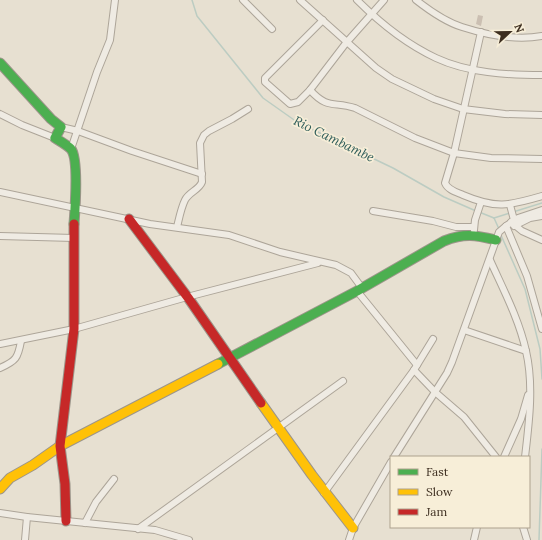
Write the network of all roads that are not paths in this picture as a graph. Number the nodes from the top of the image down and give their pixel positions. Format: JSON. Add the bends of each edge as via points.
{"nodes":[{"id":1,"x":115,"y":0,"type":"edge"},
{"id":2,"x":243,"y":0,"type":"edge"},
{"id":3,"x":300,"y":0,"type":"edge"},
{"id":4,"x":357,"y":0,"type":"edge"},
{"id":5,"x":384,"y":0,"type":"edge"},
{"id":6,"x":416,"y":0,"type":"edge"},
{"id":7,"x":371,"y":14,"type":"junction"},
{"id":8,"x":323,"y":20,"type":"junction"},
{"id":9,"x":272,"y":29,"type":"dead end"},
{"id":10,"x":481,"y":32,"type":"junction"},
{"id":11,"x":542,"y":36,"type":"edge"},
{"id":12,"x":346,"y":42,"type":"junction"},
{"id":13,"x":0,"y":63,"type":"edge"},
{"id":14,"x":473,"y":69,"type":"junction"},
{"id":15,"x":542,"y":75,"type":"edge"},
{"id":16,"x":310,"y":90,"type":"junction"},
{"id":17,"x":248,"y":109,"type":"dead end"},
{"id":18,"x":463,"y":109,"type":"junction"},
{"id":19,"x":0,"y":114,"type":"edge"},
{"id":20,"x":542,"y":115,"type":"edge"},
{"id":21,"x":61,"y":127,"type":"junction"},
{"id":22,"x":78,"y":130,"type":"junction"},
{"id":23,"x":55,"y":138,"type":"junction"},
{"id":24,"x":71,"y":149,"type":"junction"},
{"id":25,"x":454,"y":153,"type":"junction"},
{"id":26,"x":542,"y":159,"type":"edge"},
{"id":27,"x":202,"y":174,"type":"junction"},
{"id":28,"x":0,"y":192,"type":"edge"},
{"id":29,"x":542,"y":196,"type":"edge"},
{"id":30,"x":480,"y":204,"type":"junction"},
{"id":31,"x":75,"y":207,"type":"junction"},
{"id":32,"x":510,"y":207,"type":"junction"},
{"id":33,"x":542,"y":210,"type":"edge"},
{"id":34,"x":372,"y":211,"type":"dead end"},
{"id":35,"x":542,"y":216,"type":"edge"},
{"id":36,"x":129,"y":219,"type":"junction"},
{"id":37,"x":512,"y":222,"type":"junction"},
{"id":38,"x":176,"y":227,"type":"junction"},
{"id":39,"x":474,"y":230,"type":"junction"},
{"id":40,"x":0,"y":236,"type":"edge"},
{"id":41,"x":74,"y":238,"type":"junction"},
{"id":42,"x":496,"y":240,"type":"junction"},
{"id":43,"x":542,"y":240,"type":"edge"},
{"id":44,"x":490,"y":260,"type":"junction"},
{"id":45,"x":320,"y":262,"type":"junction"},
{"id":46,"x":360,"y":289,"type":"junction"},
{"id":47,"x":187,"y":297,"type":"junction"},
{"id":48,"x":74,"y":329,"type":"junction"},
{"id":49,"x":542,"y":329,"type":"edge"},
{"id":50,"x":464,"y":330,"type":"junction"},
{"id":51,"x":433,"y":339,"type":"dead end"},
{"id":52,"x":21,"y":341,"type":"junction"},
{"id":53,"x":0,"y":344,"type":"edge"},
{"id":54,"x":526,"y":351,"type":"junction"},
{"id":55,"x":230,"y":358,"type":"junction"},
{"id":56,"x":416,"y":367,"type":"junction"},
{"id":57,"x":0,"y":368,"type":"edge"},
{"id":58,"x":343,"y":381,"type":"dead end"},
{"id":59,"x":530,"y":387,"type":"junction"},
{"id":60,"x":435,"y":392,"type":"junction"},
{"id":61,"x":279,"y":428,"type":"junction"},
{"id":62,"x":60,"y":446,"type":"junction"},
{"id":63,"x":395,"y":456,"type":"edge"},
{"id":64,"x":495,"y":456,"type":"edge"},
{"id":65,"x":504,"y":456,"type":"edge"},
{"id":66,"x":526,"y":456,"type":"edge"},
{"id":67,"x":390,"y":464,"type":"edge"},
{"id":68,"x":114,"y":479,"type":"dead end"},
{"id":69,"x":0,"y":489,"type":"edge"},
{"id":70,"x":324,"y":492,"type":"junction"},
{"id":71,"x":0,"y":513,"type":"edge"},
{"id":72,"x":27,"y":517,"type":"junction"},
{"id":73,"x":66,"y":521,"type":"junction"},
{"id":74,"x":85,"y":523,"type":"junction"},
{"id":75,"x":353,"y":528,"type":"junction"},
{"id":76,"x":477,"y":528,"type":"edge"},
{"id":77,"x":138,"y":529,"type":"junction"},
{"id":78,"x":25,"y":540,"type":"edge"},
{"id":79,"x":188,"y":540,"type":"edge"},
{"id":80,"x":349,"y":540,"type":"edge"},
{"id":81,"x":474,"y":540,"type":"edge"}],
"edges":[{"from":1,"to":22,"type":"street","via":[[110,40]]},
{"from":2,"to":9,"type":"street"},
{"from":3,"to":8,"type":"street"},
{"from":4,"to":7,"type":"street"},
{"from":5,"to":7,"type":"street"},
{"from":6,"to":10,"type":"street","via":[[461,27]]},
{"from":7,"to":12,"type":"street"},
{"from":7,"to":14,"type":"street","via":[[402,38],[436,58]]},
{"from":8,"to":12,"type":"street"},
{"from":8,"to":16,"type":"street","via":[[265,79],[266,83],[290,104],[298,102]]},
{"from":10,"to":11,"type":"street","via":[[518,38]]},
{"from":10,"to":14,"type":"street"},
{"from":12,"to":16,"type":"street"},
{"from":12,"to":18,"type":"street","via":[[392,79],[434,99]]},
{"from":13,"to":21,"type":"street"},
{"from":14,"to":15,"type":"street"},
{"from":14,"to":18,"type":"street"},
{"from":16,"to":25,"type":"street","via":[[325,102],[355,108],[398,130]]},
{"from":17,"to":27,"type":"street","via":[[204,135],[200,143]]},
{"from":18,"to":20,"type":"street"},
{"from":18,"to":25,"type":"street"},
{"from":19,"to":23,"type":"street"},
{"from":21,"to":22,"type":"street"},
{"from":21,"to":23,"type":"street"},
{"from":22,"to":24,"type":"street"},
{"from":22,"to":27,"type":"street","via":[[119,147]]},
{"from":23,"to":24,"type":"street"},
{"from":24,"to":31,"type":"street","via":[[76,182]]},
{"from":25,"to":26,"type":"street","via":[[491,158]]},
{"from":25,"to":30,"type":"street","via":[[445,183],[451,190]]},
{"from":27,"to":38,"type":"street","via":[[201,185],[185,200]]},
{"from":28,"to":31,"type":"street"},
{"from":29,"to":32,"type":"street"},
{"from":30,"to":32,"type":"street"},
{"from":30,"to":39,"type":"street"},
{"from":31,"to":36,"type":"street"},
{"from":31,"to":41,"type":"street"},
{"from":32,"to":37,"type":"street"},
{"from":33,"to":37,"type":"street"},
{"from":34,"to":39,"type":"street"},
{"from":35,"to":37,"type":"street"},
{"from":36,"to":38,"type":"street"},
{"from":36,"to":47,"type":"street"},
{"from":37,"to":42,"type":"street","via":[[499,232]]},
{"from":37,"to":43,"type":"street","via":[[528,234]]},
{"from":37,"to":49,"type":"street"},
{"from":38,"to":45,"type":"street","via":[[229,235]]},
{"from":39,"to":42,"type":"street"},
{"from":39,"to":46,"type":"street","via":[[444,241]]},
{"from":40,"to":41,"type":"street"},
{"from":41,"to":48,"type":"street"},
{"from":42,"to":44,"type":"street"},
{"from":44,"to":50,"type":"street"},
{"from":44,"to":54,"type":"street","via":[[511,306]]},
{"from":45,"to":46,"type":"street","via":[[330,263],[350,273]]},
{"from":45,"to":47,"type":"street"},
{"from":46,"to":55,"type":"street"},
{"from":46,"to":56,"type":"street"},
{"from":47,"to":48,"type":"street"},
{"from":47,"to":55,"type":"street"},
{"from":48,"to":52,"type":"street"},
{"from":48,"to":62,"type":"street"},
{"from":50,"to":54,"type":"street"},
{"from":50,"to":60,"type":"street","via":[[452,362]]},
{"from":51,"to":56,"type":"street"},
{"from":52,"to":53,"type":"street"},
{"from":52,"to":57,"type":"street","via":[[16,359]]},
{"from":54,"to":59,"type":"street"},
{"from":55,"to":61,"type":"street"},
{"from":55,"to":62,"type":"street"},
{"from":56,"to":60,"type":"street"},
{"from":56,"to":70,"type":"street"},
{"from":58,"to":61,"type":"street"},
{"from":59,"to":65,"type":"street","via":[[521,419]]},
{"from":59,"to":66,"type":"street"},
{"from":60,"to":63,"type":"street"},
{"from":60,"to":64,"type":"street","via":[[464,417]]},
{"from":61,"to":70,"type":"street"},
{"from":61,"to":77,"type":"street"},
{"from":62,"to":69,"type":"street","via":[[10,478]]},
{"from":62,"to":73,"type":"street"},
{"from":67,"to":75,"type":"street"},
{"from":68,"to":74,"type":"street","via":[[96,502]]},
{"from":70,"to":75,"type":"street"},
{"from":71,"to":72,"type":"street"},
{"from":72,"to":73,"type":"street"},
{"from":72,"to":78,"type":"street"},
{"from":73,"to":74,"type":"street"},
{"from":74,"to":77,"type":"street"},
{"from":75,"to":80,"type":"street"},
{"from":76,"to":81,"type":"street"},
{"from":77,"to":79,"type":"street","via":[[155,530]]}]}
